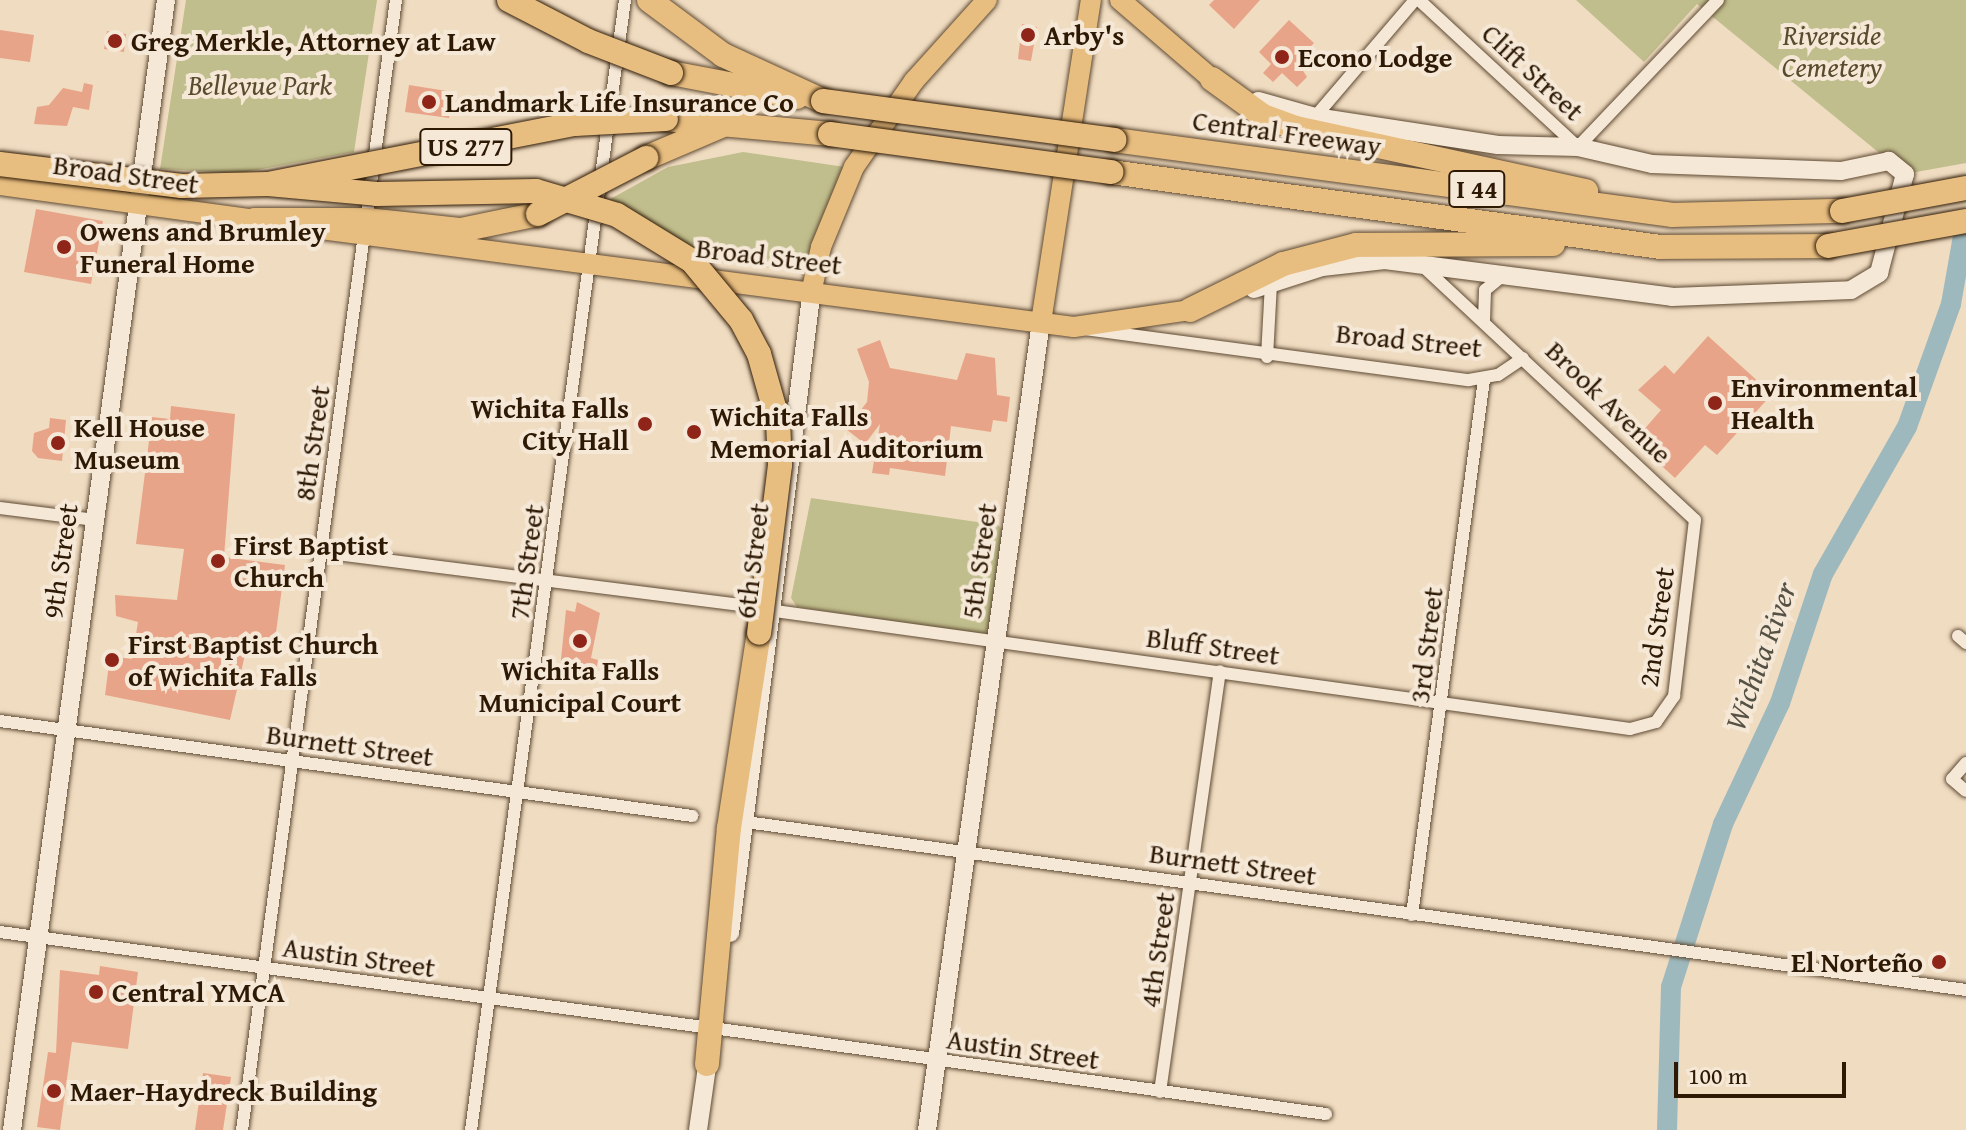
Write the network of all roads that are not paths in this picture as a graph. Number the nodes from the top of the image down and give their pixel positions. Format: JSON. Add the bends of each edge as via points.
{"nodes":[{"id":1,"x":166,"y":0,"type":"edge"},
{"id":2,"x":396,"y":0,"type":"edge"},
{"id":3,"x":509,"y":0,"type":"edge"},
{"id":4,"x":625,"y":0,"type":"edge"},
{"id":5,"x":649,"y":0,"type":"edge"},
{"id":6,"x":987,"y":0,"type":"edge"},
{"id":7,"x":1091,"y":0,"type":"edge"},
{"id":8,"x":1120,"y":0,"type":"edge"},
{"id":9,"x":1130,"y":0,"type":"edge"},
{"id":10,"x":1417,"y":0,"type":"edge"},
{"id":11,"x":1718,"y":0,"type":"edge"},
{"id":12,"x":1148,"y":19,"type":"junction"},
{"id":13,"x":1212,"y":79,"type":"junction"},
{"id":14,"x":823,"y":101,"type":"junction"},
{"id":15,"x":1315,"y":117,"type":"junction"},
{"id":16,"x":733,"y":121,"type":"junction"},
{"id":17,"x":1578,"y":147,"type":"junction"},
{"id":18,"x":0,"y":164,"type":"edge"},
{"id":19,"x":268,"y":184,"type":"junction"},
{"id":20,"x":0,"y":185,"type":"edge"},
{"id":21,"x":1966,"y":188,"type":"edge"},
{"id":22,"x":138,"y":203,"type":"junction"},
{"id":23,"x":1673,"y":215,"type":"junction"},
{"id":24,"x":254,"y":220,"type":"joint"},
{"id":25,"x":1966,"y":221,"type":"edge"},
{"id":26,"x":366,"y":227,"type":"junction"},
{"id":27,"x":1608,"y":241,"type":"junction"},
{"id":28,"x":594,"y":262,"type":"junction"},
{"id":29,"x":1420,"y":263,"type":"junction"},
{"id":30,"x":1505,"y":274,"type":"junction"},
{"id":31,"x":1271,"y":282,"type":"junction"},
{"id":32,"x":812,"y":289,"type":"junction"},
{"id":33,"x":1190,"y":310,"type":"junction"},
{"id":34,"x":1041,"y":322,"type":"junction"},
{"id":35,"x":1485,"y":323,"type":"junction"},
{"id":36,"x":1074,"y":327,"type":"junction"},
{"id":37,"x":1267,"y":357,"type":"junction"},
{"id":38,"x":1523,"y":358,"type":"junction"},
{"id":39,"x":1484,"y":380,"type":"junction"},
{"id":40,"x":0,"y":508,"type":"edge"},
{"id":41,"x":95,"y":520,"type":"junction"},
{"id":42,"x":1695,"y":520,"type":"joint"},
{"id":43,"x":321,"y":552,"type":"junction"},
{"id":44,"x":548,"y":580,"type":"junction"},
{"id":45,"x":743,"y":605,"type":"dead end"},
{"id":46,"x":775,"y":611,"type":"junction"},
{"id":47,"x":997,"y":640,"type":"junction"},
{"id":48,"x":1220,"y":671,"type":"junction"},
{"id":49,"x":1443,"y":704,"type":"junction"},
{"id":50,"x":0,"y":721,"type":"edge"},
{"id":51,"x":1644,"y":728,"type":"joint"},
{"id":52,"x":66,"y":730,"type":"junction"},
{"id":53,"x":292,"y":761,"type":"junction"},
{"id":54,"x":1966,"y":763,"type":"edge"},
{"id":55,"x":1966,"y":791,"type":"edge"},
{"id":56,"x":516,"y":792,"type":"junction"},
{"id":57,"x":693,"y":816,"type":"dead end"},
{"id":58,"x":746,"y":822,"type":"junction"},
{"id":59,"x":966,"y":851,"type":"junction"},
{"id":60,"x":1191,"y":882,"type":"junction"},
{"id":61,"x":1412,"y":915,"type":"junction"},
{"id":62,"x":0,"y":932,"type":"edge"},
{"id":63,"x":39,"y":937,"type":"junction"},
{"id":64,"x":264,"y":968,"type":"junction"},
{"id":65,"x":1966,"y":990,"type":"edge"},
{"id":66,"x":489,"y":1000,"type":"junction"},
{"id":67,"x":712,"y":1028,"type":"junction"},
{"id":68,"x":937,"y":1062,"type":"junction"},
{"id":69,"x":707,"y":1064,"type":"joint"},
{"id":70,"x":1160,"y":1092,"type":"junction"},
{"id":71,"x":1326,"y":1114,"type":"dead end"},
{"id":72,"x":12,"y":1130,"type":"edge"},
{"id":73,"x":242,"y":1130,"type":"edge"},
{"id":74,"x":471,"y":1130,"type":"edge"},
{"id":75,"x":698,"y":1130,"type":"edge"},
{"id":76,"x":927,"y":1130,"type":"edge"}],
"edges":[{"from":1,"to":22,"type":"main road","name":"9th Street"},
{"from":2,"to":26,"type":"street","name":"8th Street"},
{"from":3,"to":14,"type":"highway","name":"Central Freeway","bridge":true,"via":[[588,41],[671,73]]},
{"from":4,"to":28,"type":"street","name":"7th Street"},
{"from":5,"to":14,"type":"highway","via":[[723,55]]},
{"from":6,"to":32,"type":"main road","name":"6th Street","via":[[914,81],[854,167],[821,247]]},
{"from":7,"to":34,"type":"main road","name":"5th Street"},
{"from":8,"to":12,"type":"main road"},
{"from":9,"to":12,"type":"main road"},
{"from":10,"to":15,"type":"street"},
{"from":10,"to":17,"type":"street","name":"Clift Street"},
{"from":11,"to":17,"type":"street"},
{"from":12,"to":13,"type":"main road"},
{"from":13,"to":15,"type":"main road","name":"Central Freeway","via":[[1271,107]]},
{"from":13,"to":23,"type":"highway","via":[[1263,116],[1296,128],[1497,167]]},
{"from":14,"to":23,"type":"highway","name":"Central Freeway","number":"I 44","bridge":true},
{"from":15,"to":17,"type":"main road","name":"Central Freeway","via":[[1498,145]]},
{"from":16,"to":19,"type":"highway","number":"US 277","bridge":true,"via":[[575,124]]},
{"from":16,"to":26,"type":"highway","bridge":true,"via":[[646,158],[538,214],[461,230]]},
{"from":16,"to":27,"type":"highway","number":"I 44","bridge":true},
{"from":17,"to":30,"type":"main road","name":"Central Freeway","via":[[1652,164],[1841,171],[1889,161],[1905,174],[1879,273],[1851,290],[1672,297]]},
{"from":18,"to":19,"type":"highway","number":"US 277","bridge":true,"via":[[182,186]]},
{"from":19,"to":67,"type":"highway","bridge":true,"via":[[377,194],[500,188],[554,194],[617,215],[692,261],[741,320],[759,354],[778,421],[780,465],[729,828]]},
{"from":20,"to":22,"type":"main road","name":"Broad Street"},
{"from":21,"to":23,"type":"highway","name":"Central Freeway","number":"I 44","bridge":true,"via":[[1842,211]]},
{"from":22,"to":24,"type":"main road","name":"Broad Street"},
{"from":22,"to":41,"type":"main road","name":"9th Street"},
{"from":24,"to":26,"type":"highway"},
{"from":25,"to":27,"type":"highway","number":"I 44","bridge":true,"via":[[1828,246],[1723,250]]},
{"from":26,"to":28,"type":"main road","name":"Broad Street"},
{"from":26,"to":43,"type":"street","name":"8th Street"},
{"from":27,"to":33,"type":"highway","via":[[1468,249],[1356,245],[1283,264]]},
{"from":28,"to":32,"type":"main road","name":"Broad Street"},
{"from":28,"to":44,"type":"street","name":"7th Street"},
{"from":29,"to":30,"type":"main road","name":"Central Freeway"},
{"from":29,"to":31,"type":"main road","name":"Central Freeway","via":[[1358,260]]},
{"from":29,"to":35,"type":"street","name":"Brook Avenue"},
{"from":30,"to":35,"type":"street","via":[[1485,290]]},
{"from":31,"to":33,"type":"main road","name":"Central Freeway"},
{"from":31,"to":37,"type":"street"},
{"from":32,"to":34,"type":"main road","name":"Broad Street"},
{"from":32,"to":46,"type":"main road","name":"6th Street"},
{"from":33,"to":36,"type":"main road"},
{"from":34,"to":36,"type":"main road","name":"Broad Street"},
{"from":34,"to":47,"type":"main road","name":"5th Street"},
{"from":35,"to":38,"type":"street","name":"Brook Avenue"},
{"from":36,"to":37,"type":"street","name":"Broad Street"},
{"from":37,"to":39,"type":"street","name":"Broad Street"},
{"from":38,"to":39,"type":"street","name":"Broad Street"},
{"from":38,"to":42,"type":"street","name":"Brook Avenue"},
{"from":39,"to":49,"type":"street","name":"3rd Street"},
{"from":40,"to":41,"type":"street"},
{"from":41,"to":52,"type":"main road","name":"9th Street"},
{"from":42,"to":51,"type":"street","name":"2nd Street","via":[[1674,696],[1667,712]]},
{"from":43,"to":44,"type":"street"},
{"from":43,"to":53,"type":"street","name":"8th Street"},
{"from":44,"to":45,"type":"street"},
{"from":44,"to":56,"type":"street","name":"7th Street"},
{"from":46,"to":47,"type":"street","name":"Bluff Street"},
{"from":46,"to":58,"type":"main road","name":"6th Street"},
{"from":47,"to":48,"type":"street","name":"Bluff Street"},
{"from":47,"to":59,"type":"main road","name":"5th Street"},
{"from":48,"to":49,"type":"street","name":"Bluff Street"},
{"from":48,"to":60,"type":"street","name":"4th Street"},
{"from":49,"to":51,"type":"street","name":"Bluff Street"},
{"from":49,"to":61,"type":"street","name":"3rd Street"},
{"from":50,"to":52,"type":"street","name":"Burnett Street"},
{"from":52,"to":53,"type":"street","name":"Burnett Street"},
{"from":52,"to":63,"type":"main road","name":"9th Street"},
{"from":53,"to":56,"type":"street","name":"Burnett Street"},
{"from":53,"to":64,"type":"street","name":"8th Street"},
{"from":54,"to":55,"type":"street","via":[[1952,779]]},
{"from":56,"to":57,"type":"street","name":"Burnett Street"},
{"from":56,"to":66,"type":"street","name":"7th Street"},
{"from":58,"to":59,"type":"street","name":"Burnett Street"},
{"from":58,"to":67,"type":"main road","name":"6th Street"},
{"from":59,"to":60,"type":"street","name":"Burnett Street"},
{"from":59,"to":68,"type":"main road","name":"5th Street"},
{"from":60,"to":61,"type":"street","name":"Burnett Street"},
{"from":60,"to":70,"type":"street","name":"4th Street"},
{"from":61,"to":65,"type":"street","name":"Burnett Street"},
{"from":62,"to":63,"type":"street","name":"Austin Street"},
{"from":63,"to":64,"type":"street","name":"Austin Street"},
{"from":63,"to":72,"type":"main road","name":"9th Street"},
{"from":64,"to":66,"type":"street","name":"Austin Street"},
{"from":64,"to":73,"type":"street","name":"8th Street"},
{"from":66,"to":67,"type":"street","name":"Austin Street"},
{"from":66,"to":74,"type":"street","name":"7th Street"},
{"from":67,"to":68,"type":"street","name":"Austin Street"},
{"from":67,"to":69,"type":"highway"},
{"from":68,"to":70,"type":"street","name":"Austin Street"},
{"from":68,"to":76,"type":"main road","name":"5th Street"},
{"from":69,"to":75,"type":"main road"},
{"from":70,"to":71,"type":"street","name":"Austin Street"}]}
